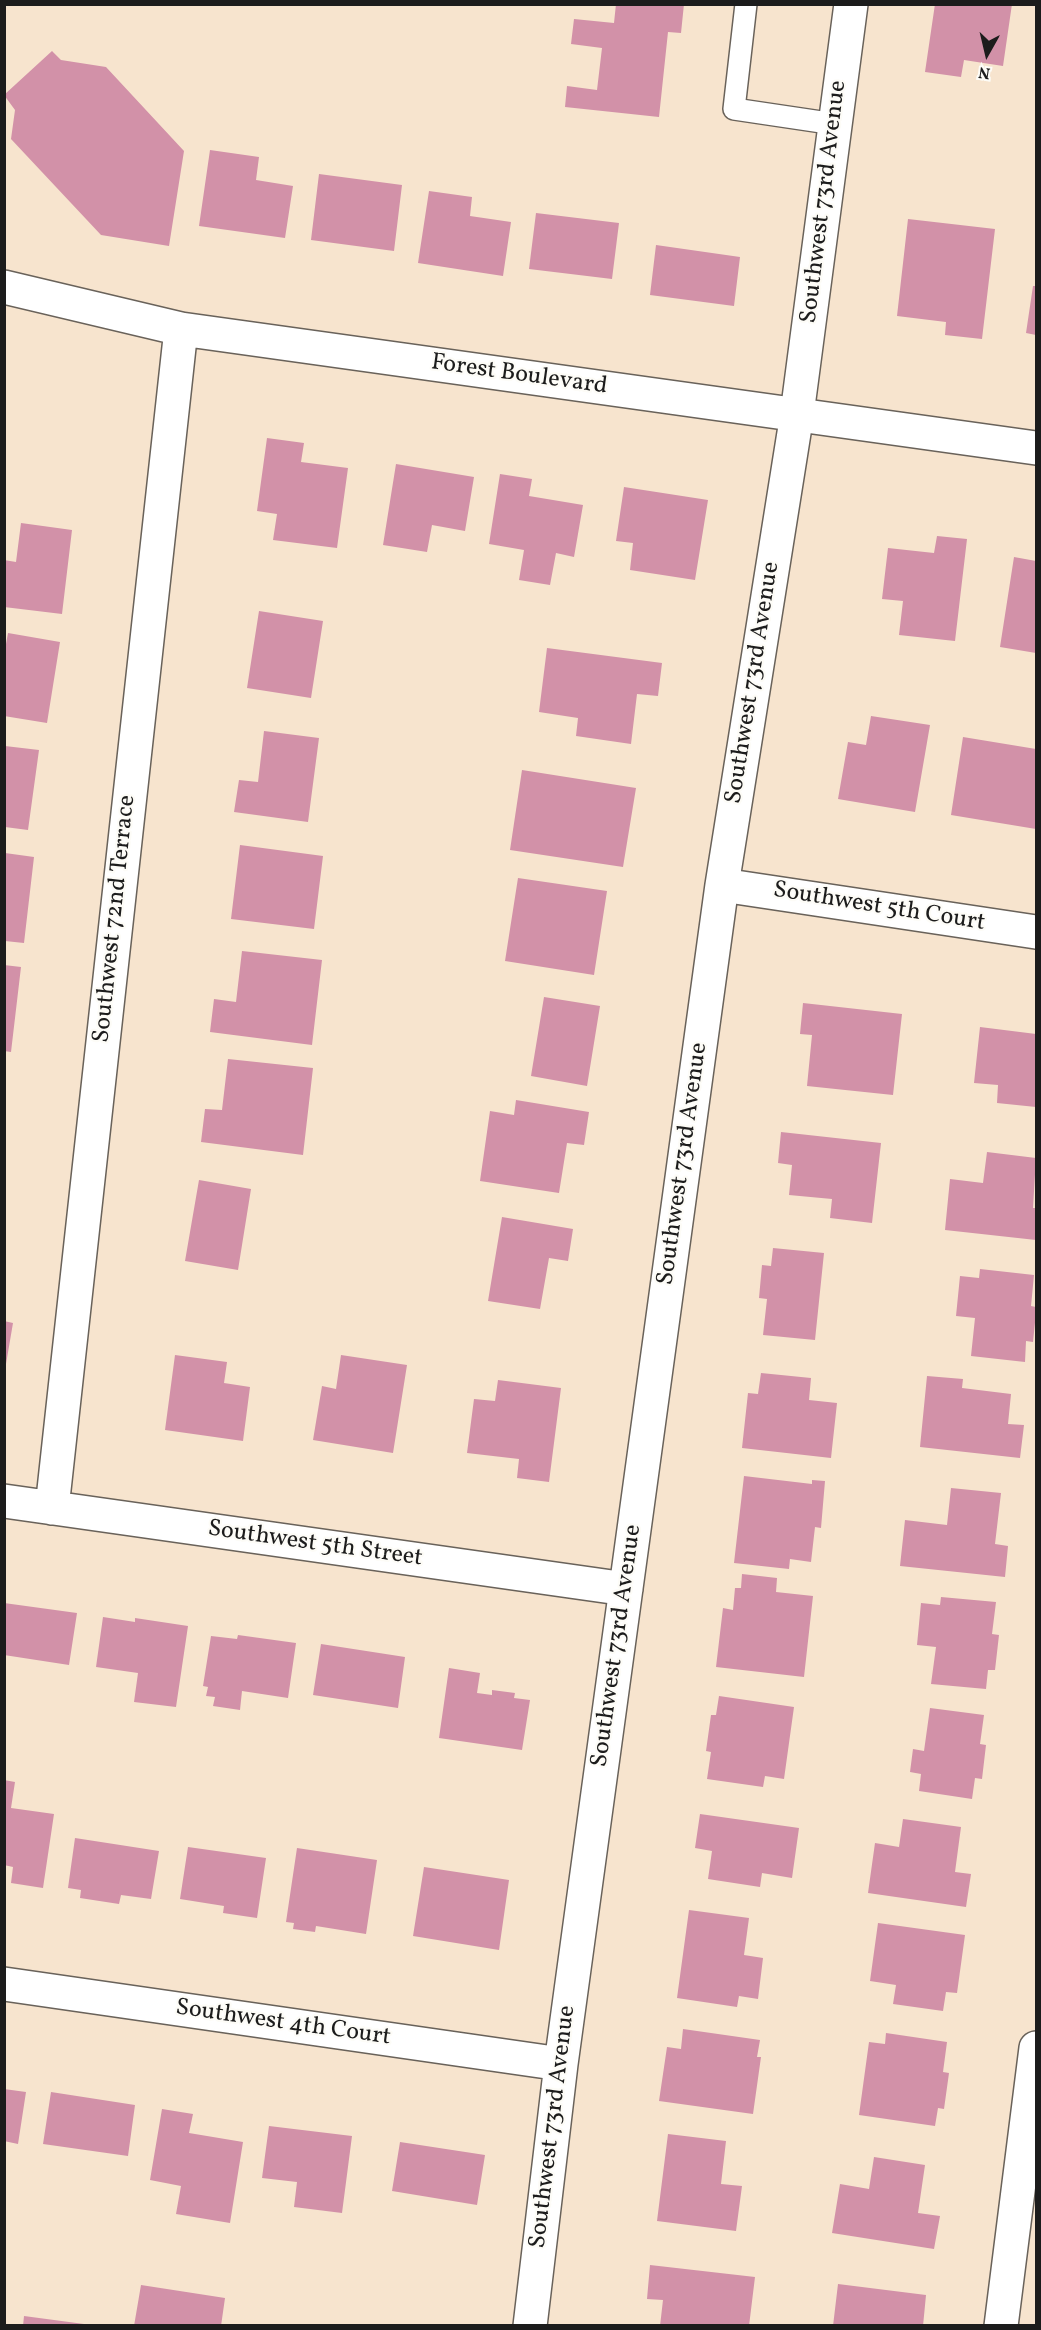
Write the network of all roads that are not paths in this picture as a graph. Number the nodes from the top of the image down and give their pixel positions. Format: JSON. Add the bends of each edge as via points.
{"nodes":[{"id":1,"x":746,"y":4,"type":"edge"},
{"id":2,"x":851,"y":4,"type":"edge"},
{"id":3,"x":835,"y":124,"type":"junction"},
{"id":4,"x":4,"y":287,"type":"edge"},
{"id":5,"x":181,"y":329,"type":"junction"},
{"id":6,"x":797,"y":414,"type":"junction"},
{"id":7,"x":1036,"y":448,"type":"edge"},
{"id":8,"x":722,"y":885,"type":"junction"},
{"id":9,"x":1036,"y":932,"type":"edge"},
{"id":10,"x":4,"y":1501,"type":"edge"},
{"id":11,"x":52,"y":1508,"type":"junction"},
{"id":12,"x":626,"y":1589,"type":"junction"},
{"id":13,"x":4,"y":1984,"type":"edge"},
{"id":14,"x":1036,"y":2048,"type":"edge"},
{"id":15,"x":561,"y":2064,"type":"junction"},
{"id":16,"x":530,"y":2325,"type":"edge"},
{"id":17,"x":1001,"y":2325,"type":"edge"}],
"edges":[{"from":1,"to":3,"type":"lane","via":[[734,109]]},
{"from":2,"to":3,"type":"street","name":"Southwest 73rd Avenue"},
{"from":3,"to":6,"type":"street","name":"Southwest 73rd Avenue"},
{"from":4,"to":5,"type":"street","name":"Forest Boulevard"},
{"from":5,"to":6,"type":"street","name":"Forest Boulevard"},
{"from":5,"to":11,"type":"street","name":"Southwest 72nd Terrace"},
{"from":6,"to":7,"type":"street","name":"Forest Boulevard"},
{"from":6,"to":8,"type":"street","name":"Southwest 73rd Avenue"},
{"from":8,"to":9,"type":"street","name":"Southwest 5th Court"},
{"from":8,"to":12,"type":"street","name":"Southwest 73rd Avenue"},
{"from":10,"to":11,"type":"street","name":"Southwest 5th Street"},
{"from":11,"to":12,"type":"street","name":"Southwest 5th Street"},
{"from":12,"to":15,"type":"street","name":"Southwest 73rd Avenue"},
{"from":13,"to":15,"type":"street","name":"Southwest 4th Court"},
{"from":14,"to":17,"type":"street"},
{"from":15,"to":16,"type":"street","name":"Southwest 73rd Avenue"}]}
